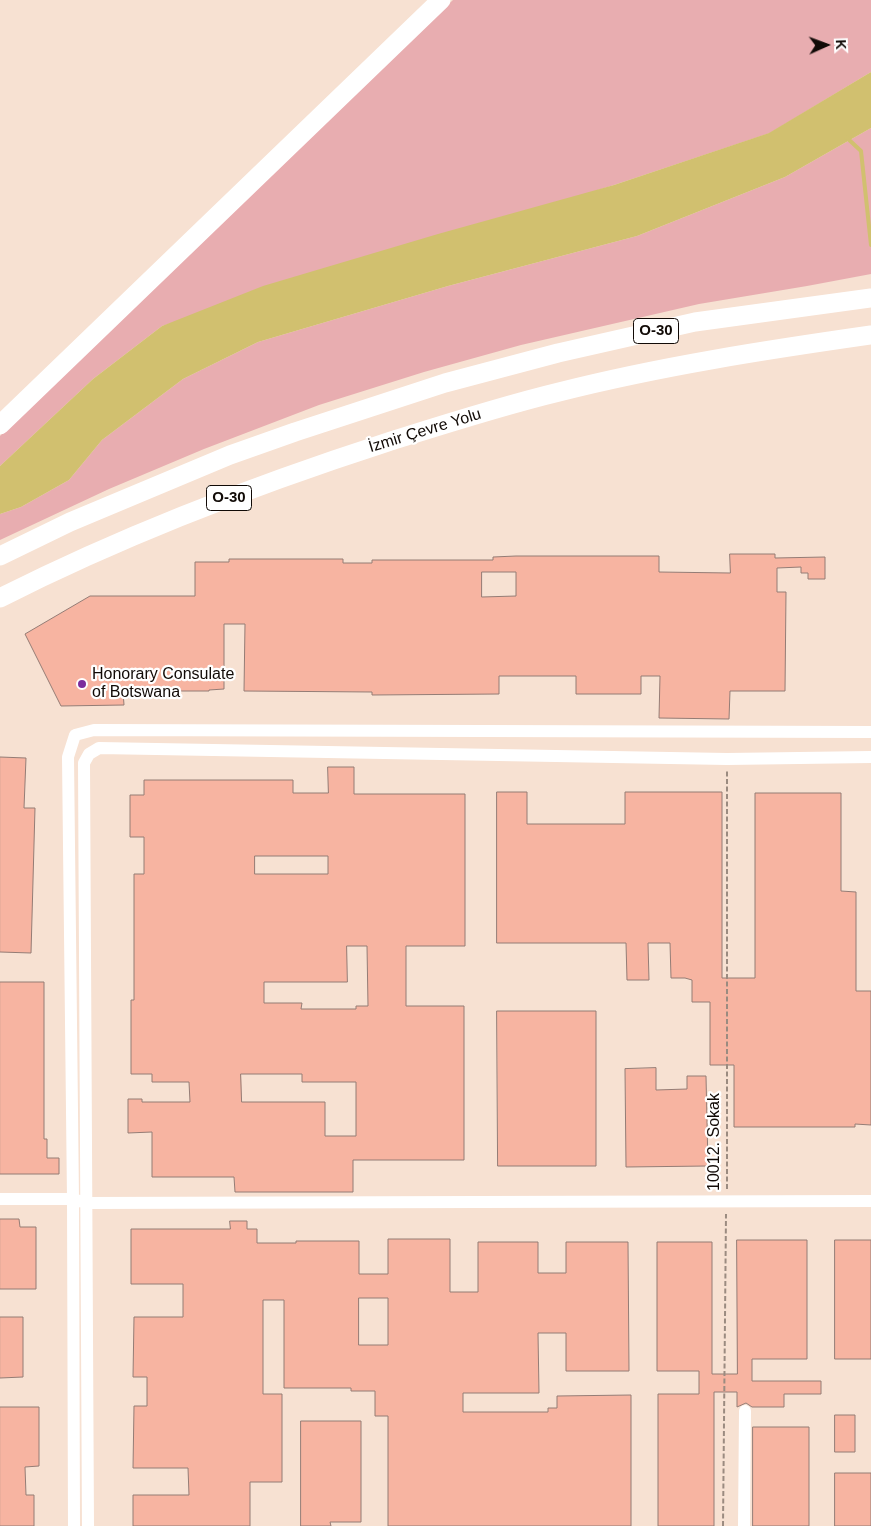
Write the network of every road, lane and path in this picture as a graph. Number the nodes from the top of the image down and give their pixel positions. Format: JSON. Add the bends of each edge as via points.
{"nodes":[{"id":1,"x":440,"y":0,"type":"edge"},
{"id":2,"x":871,"y":288,"type":"edge"},
{"id":3,"x":871,"y":298,"type":"edge"},
{"id":4,"x":768,"y":312,"type":"junction"},
{"id":5,"x":871,"y":335,"type":"edge"},
{"id":6,"x":0,"y":425,"type":"edge"},
{"id":7,"x":0,"y":556,"type":"edge"},
{"id":8,"x":0,"y":598,"type":"edge"},
{"id":9,"x":871,"y":732,"type":"edge"},
{"id":10,"x":75,"y":735,"type":"junction"},
{"id":11,"x":89,"y":754,"type":"junction"},
{"id":12,"x":871,"y":756,"type":"edge"},
{"id":13,"x":727,"y":759,"type":"junction"},
{"id":14,"x":0,"y":1199,"type":"edge"},
{"id":15,"x":73,"y":1199,"type":"junction"},
{"id":16,"x":871,"y":1201,"type":"edge"},
{"id":17,"x":727,"y":1202,"type":"junction"},
{"id":18,"x":86,"y":1203,"type":"junction"},
{"id":19,"x":745,"y":1411,"type":"dead end"},
{"id":20,"x":74,"y":1526,"type":"edge"},
{"id":21,"x":88,"y":1526,"type":"edge"},
{"id":22,"x":723,"y":1526,"type":"edge"},
{"id":23,"x":744,"y":1526,"type":"edge"}],
"edges":[{"from":1,"to":6,"type":"highway"},
{"from":2,"to":4,"type":"highway"},
{"from":3,"to":4,"type":"highway","number":"O-30"},
{"from":4,"to":7,"type":"highway","number":"O-30","via":[[686,324],[445,383],[230,455],[70,522]]},
{"from":5,"to":8,"type":"highway","name":"İzmir Çevre Yolu","number":"O-30","via":[[709,360],[560,392],[465,418],[311,467],[233,496],[88,556]]},
{"from":9,"to":10,"type":"street","via":[[94,730]]},
{"from":10,"to":11,"type":"street"},
{"from":10,"to":15,"type":"street","via":[[68,757]]},
{"from":11,"to":13,"type":"street","via":[[99,748]]},
{"from":11,"to":18,"type":"street","via":[[84,763]]},
{"from":12,"to":13,"type":"street"},
{"from":13,"to":17,"type":"path","name":"10012. Sokak"},
{"from":14,"to":15,"type":"street"},
{"from":15,"to":18,"type":"street"},
{"from":15,"to":20,"type":"street"},
{"from":16,"to":17,"type":"street"},
{"from":17,"to":18,"type":"street"},
{"from":17,"to":22,"type":"path","name":"10012. Sokak"},
{"from":18,"to":21,"type":"street"},
{"from":19,"to":23,"type":"street"}]}
